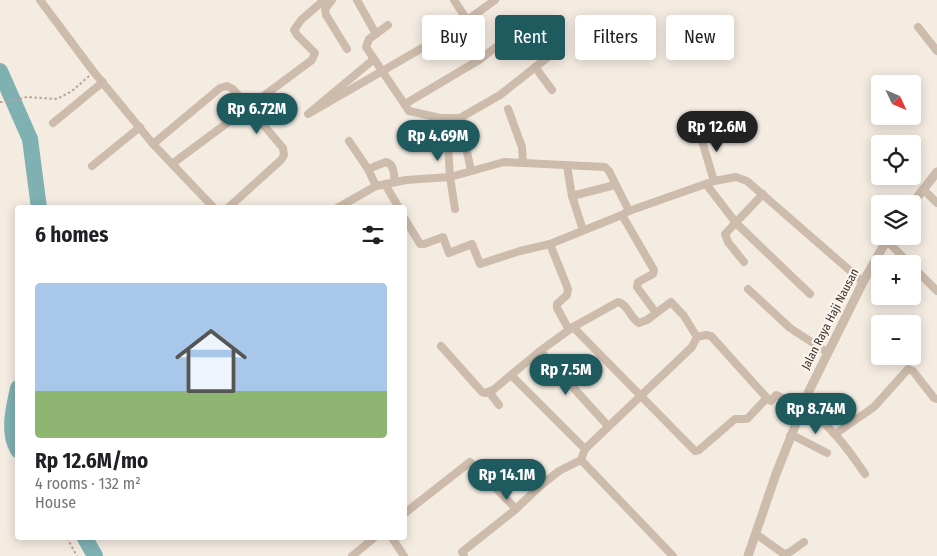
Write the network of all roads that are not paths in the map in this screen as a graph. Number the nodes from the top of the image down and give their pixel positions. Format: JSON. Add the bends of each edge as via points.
{"nodes":[{"id":1,"x":40,"y":0,"type":"edge"},
{"id":2,"x":324,"y":0,"type":"edge"},
{"id":3,"x":332,"y":0,"type":"edge"},
{"id":4,"x":357,"y":0,"type":"edge"},
{"id":5,"x":454,"y":0,"type":"edge"},
{"id":6,"x":495,"y":0,"type":"edge"},
{"id":7,"x":463,"y":15,"type":"edge"},
{"id":8,"x":473,"y":15,"type":"edge"},
{"id":9,"x":388,"y":25,"type":"dead end"},
{"id":10,"x":918,"y":27,"type":"dead end"},
{"id":11,"x":376,"y":34,"type":"junction"},
{"id":12,"x":422,"y":47,"type":"edge"},
{"id":13,"x":495,"y":48,"type":"edge"},
{"id":14,"x":347,"y":49,"type":"dead end"},
{"id":15,"x":937,"y":51,"type":"edge"},
{"id":16,"x":485,"y":55,"type":"edge"},
{"id":17,"x":374,"y":59,"type":"junction"},
{"id":18,"x":479,"y":60,"type":"edge"},
{"id":19,"x":544,"y":60,"type":"edge"},
{"id":20,"x":535,"y":67,"type":"junction"},
{"id":21,"x":382,"y":70,"type":"junction"},
{"id":22,"x":103,"y":82,"type":"junction"},
{"id":23,"x":552,"y":90,"type":"dead end"},
{"id":24,"x":405,"y":104,"type":"junction"},
{"id":25,"x":249,"y":106,"type":"junction"},
{"id":26,"x":508,"y":109,"type":"dead end"},
{"id":27,"x":460,"y":118,"type":"junction"},
{"id":28,"x":53,"y":123,"type":"dead end"},
{"id":29,"x":140,"y":128,"type":"junction"},
{"id":30,"x":699,"y":131,"type":"dead end"},
{"id":31,"x":349,"y":141,"type":"dead end"},
{"id":32,"x":153,"y":144,"type":"junction"},
{"id":33,"x":448,"y":146,"type":"dead end"},
{"id":34,"x":523,"y":162,"type":"junction"},
{"id":35,"x":172,"y":164,"type":"junction"},
{"id":36,"x":92,"y":166,"type":"dead end"},
{"id":37,"x":567,"y":166,"type":"junction"},
{"id":38,"x":368,"y":169,"type":"junction"},
{"id":39,"x":471,"y":171,"type":"junction"},
{"id":40,"x":937,"y":172,"type":"edge"},
{"id":41,"x":450,"y":177,"type":"junction"},
{"id":42,"x":395,"y":182,"type":"junction"},
{"id":43,"x":710,"y":183,"type":"junction"},
{"id":44,"x":385,"y":184,"type":"junction"},
{"id":45,"x":615,"y":185,"type":"junction"},
{"id":46,"x":376,"y":186,"type":"junction"},
{"id":47,"x":923,"y":189,"type":"junction"},
{"id":48,"x":763,"y":194,"type":"junction"},
{"id":49,"x":919,"y":195,"type":"edge"},
{"id":50,"x":572,"y":196,"type":"junction"},
{"id":51,"x":937,"y":203,"type":"edge"},
{"id":52,"x":211,"y":205,"type":"edge"},
{"id":53,"x":231,"y":205,"type":"edge"},
{"id":54,"x":342,"y":205,"type":"edge"},
{"id":55,"x":396,"y":205,"type":"edge"},
{"id":56,"x":455,"y":209,"type":"dead end"},
{"id":57,"x":625,"y":213,"type":"junction"},
{"id":58,"x":407,"y":222,"type":"edge"},
{"id":59,"x":736,"y":222,"type":"junction"},
{"id":60,"x":583,"y":230,"type":"junction"},
{"id":61,"x":550,"y":244,"type":"junction"},
{"id":62,"x":884,"y":245,"type":"edge"},
{"id":63,"x":894,"y":245,"type":"edge"},
{"id":64,"x":902,"y":255,"type":"edge"},
{"id":65,"x":744,"y":262,"type":"dead end"},
{"id":66,"x":921,"y":275,"type":"edge"},
{"id":67,"x":863,"y":282,"type":"junction"},
{"id":68,"x":748,"y":289,"type":"dead end"},
{"id":69,"x":937,"y":291,"type":"edge"},
{"id":70,"x":810,"y":294,"type":"dead end"},
{"id":71,"x":656,"y":313,"type":"junction"},
{"id":72,"x":571,"y":328,"type":"junction"},
{"id":73,"x":696,"y":338,"type":"junction"},
{"id":74,"x":441,"y":346,"type":"dead end"},
{"id":75,"x":540,"y":351,"type":"junction"},
{"id":76,"x":827,"y":352,"type":"junction"},
{"id":77,"x":511,"y":376,"type":"junction"},
{"id":78,"x":489,"y":392,"type":"junction"},
{"id":79,"x":641,"y":396,"type":"junction"},
{"id":80,"x":767,"y":398,"type":"junction"},
{"id":81,"x":937,"y":399,"type":"edge"},
{"id":82,"x":499,"y":405,"type":"dead end"},
{"id":83,"x":803,"y":407,"type":"junction"},
{"id":84,"x":608,"y":426,"type":"junction"},
{"id":85,"x":835,"y":434,"type":"junction"},
{"id":86,"x":790,"y":436,"type":"junction"},
{"id":87,"x":585,"y":449,"type":"junction"},
{"id":88,"x":827,"y":453,"type":"dead end"},
{"id":89,"x":581,"y":460,"type":"junction"},
{"id":90,"x":865,"y":474,"type":"dead end"},
{"id":91,"x":516,"y":509,"type":"junction"},
{"id":92,"x":407,"y":511,"type":"edge"},
{"id":93,"x":756,"y":534,"type":"junction"},
{"id":94,"x":372,"y":540,"type":"edge"},
{"id":95,"x":393,"y":540,"type":"edge"},
{"id":96,"x":804,"y":542,"type":"dead end"},
{"id":97,"x":352,"y":556,"type":"edge"},
{"id":98,"x":404,"y":556,"type":"edge"},
{"id":99,"x":464,"y":556,"type":"edge"},
{"id":100,"x":673,"y":556,"type":"edge"},
{"id":101,"x":748,"y":556,"type":"edge"}],
"edges":[{"from":1,"to":22,"type":"street"},
{"from":2,"to":25,"type":"street","via":[[294,30],[315,53],[314,57]]},
{"from":3,"to":14,"type":"street","via":[[325,9],[326,15]]},
{"from":4,"to":11,"type":"street"},
{"from":5,"to":7,"type":"street"},
{"from":6,"to":8,"type":"street"},
{"from":9,"to":11,"type":"street"},
{"from":10,"to":15,"type":"street"},
{"from":11,"to":17,"type":"street","via":[[366,44]]},
{"from":12,"to":21,"type":"street"},
{"from":13,"to":16,"type":"street"},
{"from":17,"to":21,"type":"street"},
{"from":17,"to":21,"type":"street","via":[[308,114]]},
{"from":18,"to":24,"type":"street"},
{"from":19,"to":20,"type":"street"},
{"from":20,"to":23,"type":"street"},
{"from":20,"to":27,"type":"street","via":[[500,95]]},
{"from":21,"to":24,"type":"street"},
{"from":22,"to":28,"type":"street"},
{"from":22,"to":29,"type":"street"},
{"from":24,"to":27,"type":"street","via":[[409,111],[440,118]]},
{"from":25,"to":32,"type":"street","via":[[234,89],[224,87]]},
{"from":25,"to":35,"type":"street"},
{"from":25,"to":53,"type":"street","via":[[283,148],[284,155]]},
{"from":26,"to":34,"type":"street","via":[[522,147]]},
{"from":27,"to":39,"type":"street"},
{"from":29,"to":32,"type":"street"},
{"from":29,"to":36,"type":"street"},
{"from":30,"to":43,"type":"street"},
{"from":31,"to":38,"type":"street"},
{"from":32,"to":35,"type":"street"},
{"from":33,"to":41,"type":"street"},
{"from":34,"to":37,"type":"street"},
{"from":34,"to":39,"type":"street","via":[[504,162]]},
{"from":35,"to":52,"type":"street"},
{"from":37,"to":45,"type":"street","via":[[605,167]]},
{"from":37,"to":50,"type":"street"},
{"from":38,"to":42,"type":"street","via":[[389,163]]},
{"from":38,"to":46,"type":"street"},
{"from":39,"to":41,"type":"street"},
{"from":40,"to":47,"type":"street"},
{"from":41,"to":42,"type":"street"},
{"from":41,"to":56,"type":"street"},
{"from":42,"to":44,"type":"street"},
{"from":43,"to":48,"type":"street","via":[[742,178]]},
{"from":43,"to":57,"type":"street"},
{"from":43,"to":59,"type":"street"},
{"from":44,"to":46,"type":"street"},
{"from":44,"to":55,"type":"street"},
{"from":45,"to":50,"type":"street"},
{"from":45,"to":57,"type":"street"},
{"from":46,"to":54,"type":"street"},
{"from":47,"to":49,"type":"street"},
{"from":47,"to":51,"type":"street"},
{"from":48,"to":59,"type":"street"},
{"from":48,"to":67,"type":"street"},
{"from":50,"to":60,"type":"street"},
{"from":57,"to":60,"type":"street"},
{"from":57,"to":71,"type":"street","via":[[654,270],[637,287]]},
{"from":58,"to":61,"type":"street","via":[[420,244],[442,237],[449,253],[472,244],[480,264]]},
{"from":59,"to":65,"type":"street","via":[[725,236]]},
{"from":59,"to":70,"type":"street"},
{"from":60,"to":61,"type":"street"},
{"from":61,"to":72,"type":"street","via":[[568,289],[557,308]]},
{"from":62,"to":67,"type":"street","name":"Jalan Raya Haji Nausan"},
{"from":63,"to":64,"type":"street"},
{"from":66,"to":69,"type":"street"},
{"from":67,"to":76,"type":"street","name":"Jalan Raya Haji Nausan"},
{"from":68,"to":76,"type":"street","via":[[790,328]]},
{"from":71,"to":72,"type":"street","via":[[639,323],[624,304],[618,302]]},
{"from":71,"to":73,"type":"street","via":[[671,302],[684,316]]},
{"from":72,"to":75,"type":"street"},
{"from":72,"to":79,"type":"street"},
{"from":73,"to":79,"type":"street","via":[[692,346]]},
{"from":73,"to":80,"type":"street","via":[[711,336]]},
{"from":74,"to":78,"type":"street","via":[[482,392]]},
{"from":75,"to":77,"type":"street"},
{"from":75,"to":84,"type":"street"},
{"from":76,"to":83,"type":"street","name":"Jalan Raya Haji Nausan"},
{"from":77,"to":78,"type":"street"},
{"from":77,"to":87,"type":"street"},
{"from":78,"to":82,"type":"street"},
{"from":79,"to":80,"type":"street","via":[[695,451],[735,419],[746,419]]},
{"from":79,"to":84,"type":"street"},
{"from":80,"to":83,"type":"street","via":[[771,400],[776,395]]},
{"from":81,"to":85,"type":"street","via":[[908,369],[874,407]]},
{"from":83,"to":85,"type":"street"},
{"from":83,"to":86,"type":"street","name":"Jalan Raya Haji Nausan"},
{"from":84,"to":87,"type":"street"},
{"from":85,"to":90,"type":"street"},
{"from":86,"to":88,"type":"street"},
{"from":86,"to":93,"type":"street","name":"Jalan Raya Haji Nausan"},
{"from":87,"to":89,"type":"street"},
{"from":89,"to":91,"type":"street","via":[[559,471]]},
{"from":89,"to":100,"type":"street"},
{"from":91,"to":92,"type":"street","via":[[470,462]]},
{"from":91,"to":99,"type":"street","via":[[462,552]]},
{"from":93,"to":96,"type":"street","via":[[784,554]]},
{"from":93,"to":101,"type":"street","name":"Jalan Raya Haji Nausan"},
{"from":94,"to":97,"type":"street"},
{"from":95,"to":98,"type":"street"}]}
